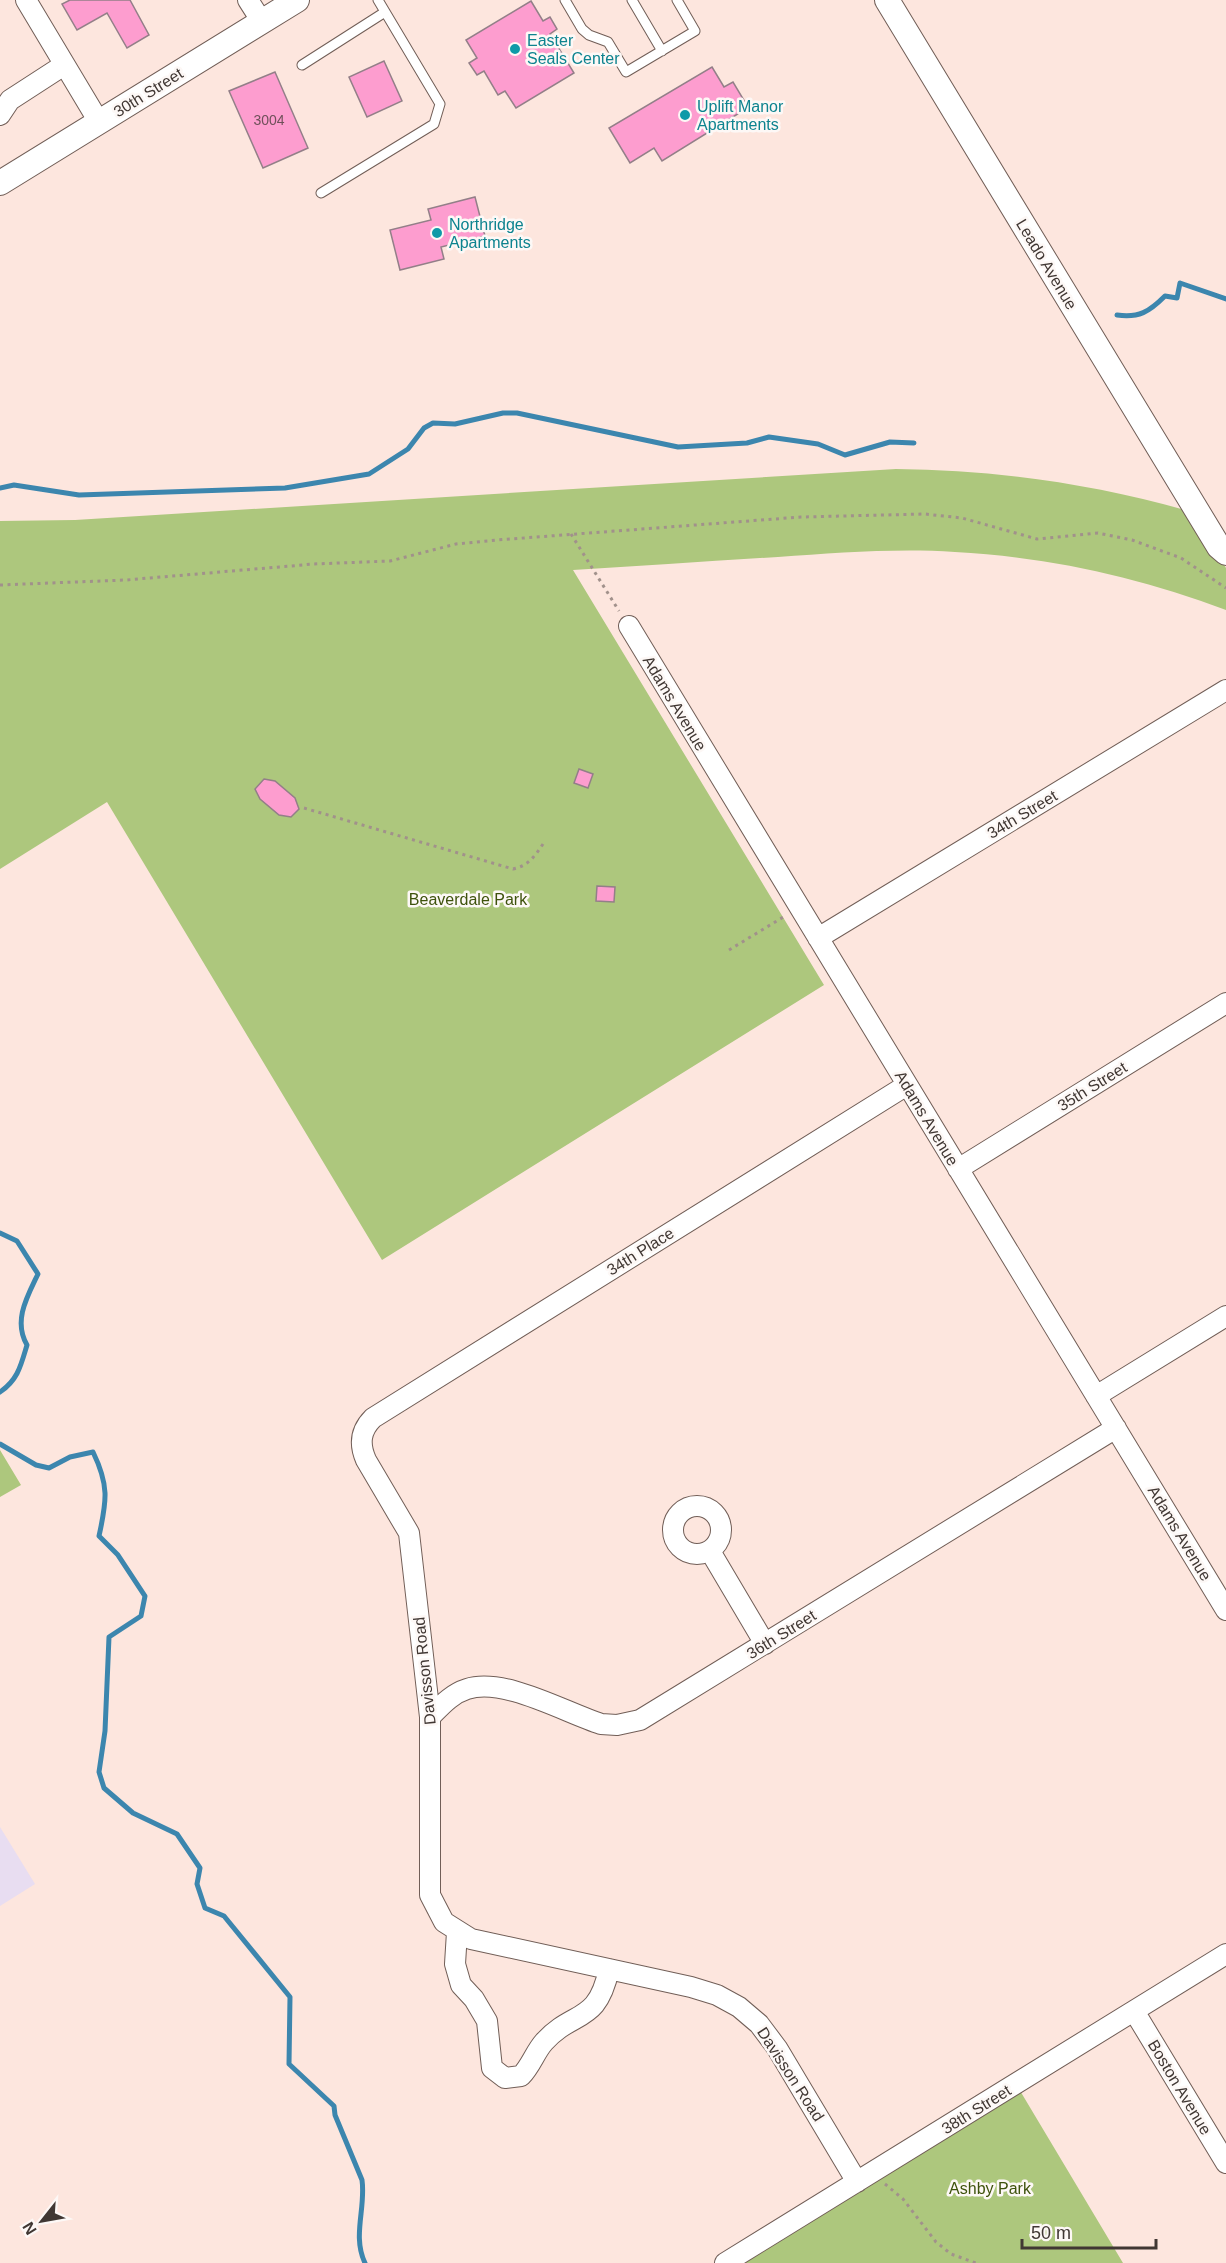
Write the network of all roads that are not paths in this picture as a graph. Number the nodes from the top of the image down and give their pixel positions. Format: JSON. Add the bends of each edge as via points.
{"nodes":[{"id":1,"x":26,"y":0,"type":"edge"},
{"id":2,"x":249,"y":0,"type":"edge"},
{"id":3,"x":297,"y":0,"type":"edge"},
{"id":4,"x":378,"y":0,"type":"edge"},
{"id":5,"x":565,"y":0,"type":"edge"},
{"id":6,"x":632,"y":0,"type":"edge"},
{"id":7,"x":677,"y":0,"type":"edge"},
{"id":8,"x":886,"y":0,"type":"edge"},
{"id":9,"x":385,"y":12,"type":"junction"},
{"id":10,"x":261,"y":22,"type":"junction"},
{"id":11,"x":662,"y":51,"type":"junction"},
{"id":12,"x":64,"y":65,"type":"junction"},
{"id":13,"x":302,"y":65,"type":"dead end"},
{"id":14,"x":0,"y":115,"type":"edge"},
{"id":15,"x":99,"y":122,"type":"junction"},
{"id":16,"x":0,"y":183,"type":"edge"},
{"id":17,"x":321,"y":193,"type":"dead end"},
{"id":18,"x":1226,"y":553,"type":"edge"},
{"id":19,"x":629,"y":626,"type":"road end"},
{"id":20,"x":1226,"y":690,"type":"edge"},
{"id":21,"x":818,"y":938,"type":"junction"},
{"id":22,"x":1226,"y":1003,"type":"edge"},
{"id":23,"x":907,"y":1085,"type":"junction"},
{"id":24,"x":958,"y":1169,"type":"junction"},
{"id":25,"x":1226,"y":1316,"type":"edge"},
{"id":26,"x":1096,"y":1396,"type":"junction"},
{"id":27,"x":373,"y":1418,"type":"joint"},
{"id":28,"x":1116,"y":1428,"type":"junction"},
{"id":29,"x":710,"y":1551,"type":"dead end"},
{"id":30,"x":1226,"y":1610,"type":"edge"},
{"id":31,"x":765,"y":1644,"type":"junction"},
{"id":32,"x":430,"y":1717,"type":"junction"},
{"id":33,"x":457,"y":1932,"type":"junction"},
{"id":34,"x":1226,"y":1954,"type":"edge"},
{"id":35,"x":609,"y":1969,"type":"junction"},
{"id":36,"x":1134,"y":2011,"type":"junction"},
{"id":37,"x":1226,"y":2163,"type":"edge"},
{"id":38,"x":857,"y":2182,"type":"junction"},
{"id":39,"x":725,"y":2263,"type":"edge"}],
"edges":[{"from":1,"to":12,"type":"street"},
{"from":2,"to":10,"type":"street"},
{"from":3,"to":10,"type":"street","name":"30th Street"},
{"from":4,"to":9,"type":"lane"},
{"from":5,"to":11,"type":"lane","via":[[589,35],[608,42],[626,72]]},
{"from":6,"to":11,"type":"lane"},
{"from":7,"to":11,"type":"lane","via":[[695,31]]},
{"from":8,"to":18,"type":"street","name":"Leado Avenue"},
{"from":9,"to":13,"type":"lane"},
{"from":9,"to":17,"type":"lane","via":[[440,104],[434,124]]},
{"from":10,"to":15,"type":"street","name":"30th Street"},
{"from":12,"to":14,"type":"street","via":[[10,100]]},
{"from":12,"to":15,"type":"street"},
{"from":15,"to":16,"type":"street","name":"30th Street"},
{"from":19,"to":21,"type":"street","name":"Adams Avenue"},
{"from":20,"to":21,"type":"street","name":"34th Street"},
{"from":21,"to":23,"type":"street","name":"Adams Avenue"},
{"from":22,"to":24,"type":"street","name":"35th Street"},
{"from":23,"to":24,"type":"street","name":"Adams Avenue"},
{"from":23,"to":27,"type":"street","name":"34th Place"},
{"from":24,"to":26,"type":"street","name":"Adams Avenue"},
{"from":25,"to":26,"type":"street"},
{"from":26,"to":28,"type":"street","name":"Adams Avenue"},
{"from":27,"to":32,"type":"street","name":"Davisson Road","via":[[366,1425],[361,1448],[409,1533]]},
{"from":28,"to":30,"type":"street","name":"Adams Avenue"},
{"from":28,"to":31,"type":"street","name":"36th Street"},
{"from":29,"to":31,"type":"street"},
{"from":31,"to":32,"type":"street","name":"36th Street","via":[[640,1720],[601,1724],[488,1686],[467,1689],[448,1698]]},
{"from":32,"to":33,"type":"street","name":"Davisson Road","via":[[430,1895],[444,1922]]},
{"from":33,"to":35,"type":"street","name":"Davisson Road","via":[[471,1939]]},
{"from":33,"to":35,"type":"street","via":[[455,1964],[460,1986],[474,1999],[487,2021],[492,2068],[505,2078],[521,2076],[543,2042],[590,2011],[604,1992]]},
{"from":34,"to":36,"type":"street","name":"38th Street"},
{"from":35,"to":38,"type":"street","name":"Davisson Road","via":[[717,1995],[753,2018],[777,2048]]},
{"from":36,"to":37,"type":"street","name":"Boston Avenue"},
{"from":36,"to":38,"type":"street","name":"38th Street"},
{"from":38,"to":39,"type":"street","name":"38th Street"}]}
